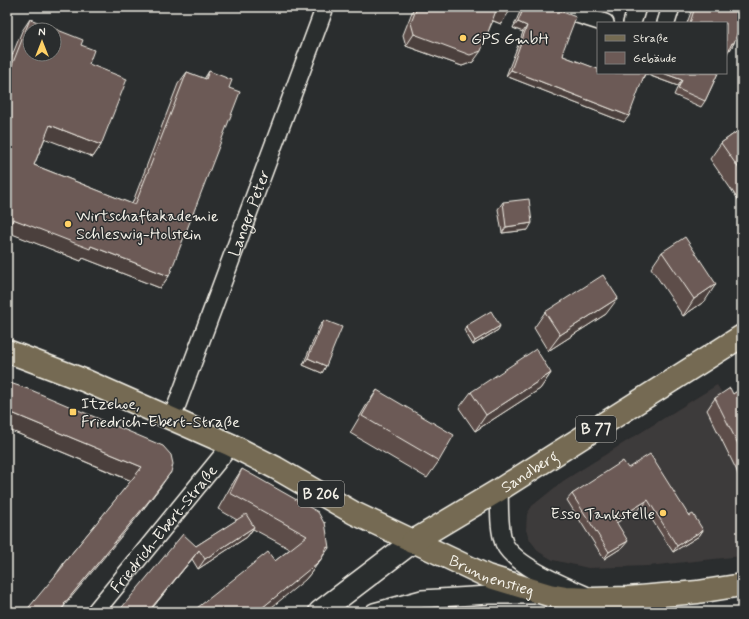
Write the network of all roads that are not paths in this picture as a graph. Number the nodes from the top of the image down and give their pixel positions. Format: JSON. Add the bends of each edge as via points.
{"nodes":[{"id":1,"x":324,"y":7,"type":"edge"},
{"id":2,"x":555,"y":7,"type":"edge"},
{"id":3,"x":637,"y":7,"type":"edge"},
{"id":4,"x":671,"y":7,"type":"edge"},
{"id":5,"x":602,"y":22,"type":"edge"},
{"id":6,"x":632,"y":22,"type":"edge"},
{"id":7,"x":666,"y":22,"type":"edge"},
{"id":8,"x":742,"y":336,"type":"edge"},
{"id":9,"x":7,"y":351,"type":"edge"},
{"id":10,"x":172,"y":418,"type":"junction"},
{"id":11,"x":231,"y":445,"type":"junction"},
{"id":12,"x":499,"y":490,"type":"junction"},
{"id":13,"x":412,"y":542,"type":"junction"},
{"id":14,"x":742,"y":585,"type":"edge"},
{"id":15,"x":549,"y":595,"type":"junction"},
{"id":16,"x":593,"y":599,"type":"junction"},
{"id":17,"x":95,"y":612,"type":"edge"},
{"id":18,"x":320,"y":612,"type":"edge"},
{"id":19,"x":374,"y":612,"type":"edge"}],
"edges":[{"from":1,"to":10,"type":"street","name":"Langer Peter"},
{"from":2,"to":5,"type":"street"},
{"from":3,"to":6,"type":"street"},
{"from":4,"to":7,"type":"street"},
{"from":8,"to":12,"type":"main road","name":"Sandberg","number":"B 77"},
{"from":9,"to":10,"type":"main road","number":"B 206"},
{"from":10,"to":11,"type":"main road","number":"B 206"},
{"from":11,"to":13,"type":"main road","number":"B 206"},
{"from":11,"to":17,"type":"street","name":"Friedrich-Ebert-Straße"},
{"from":12,"to":13,"type":"main road","name":"Sandberg","number":"B 77"},
{"from":12,"to":16,"type":"street","via":[[502,531],[509,549],[534,571]]},
{"from":13,"to":15,"type":"main road","name":"Brunnenstieg","number":"B 206","via":[[487,576]]},
{"from":13,"to":18,"type":"main road","name":"Sandberg"},
{"from":14,"to":16,"type":"main road","name":"Brunnenstieg","number":"B 206","via":[[698,592]]},
{"from":15,"to":16,"type":"main road","name":"Brunnenstieg","number":"B 206"},
{"from":15,"to":19,"type":"street","via":[[422,599]]}]}
